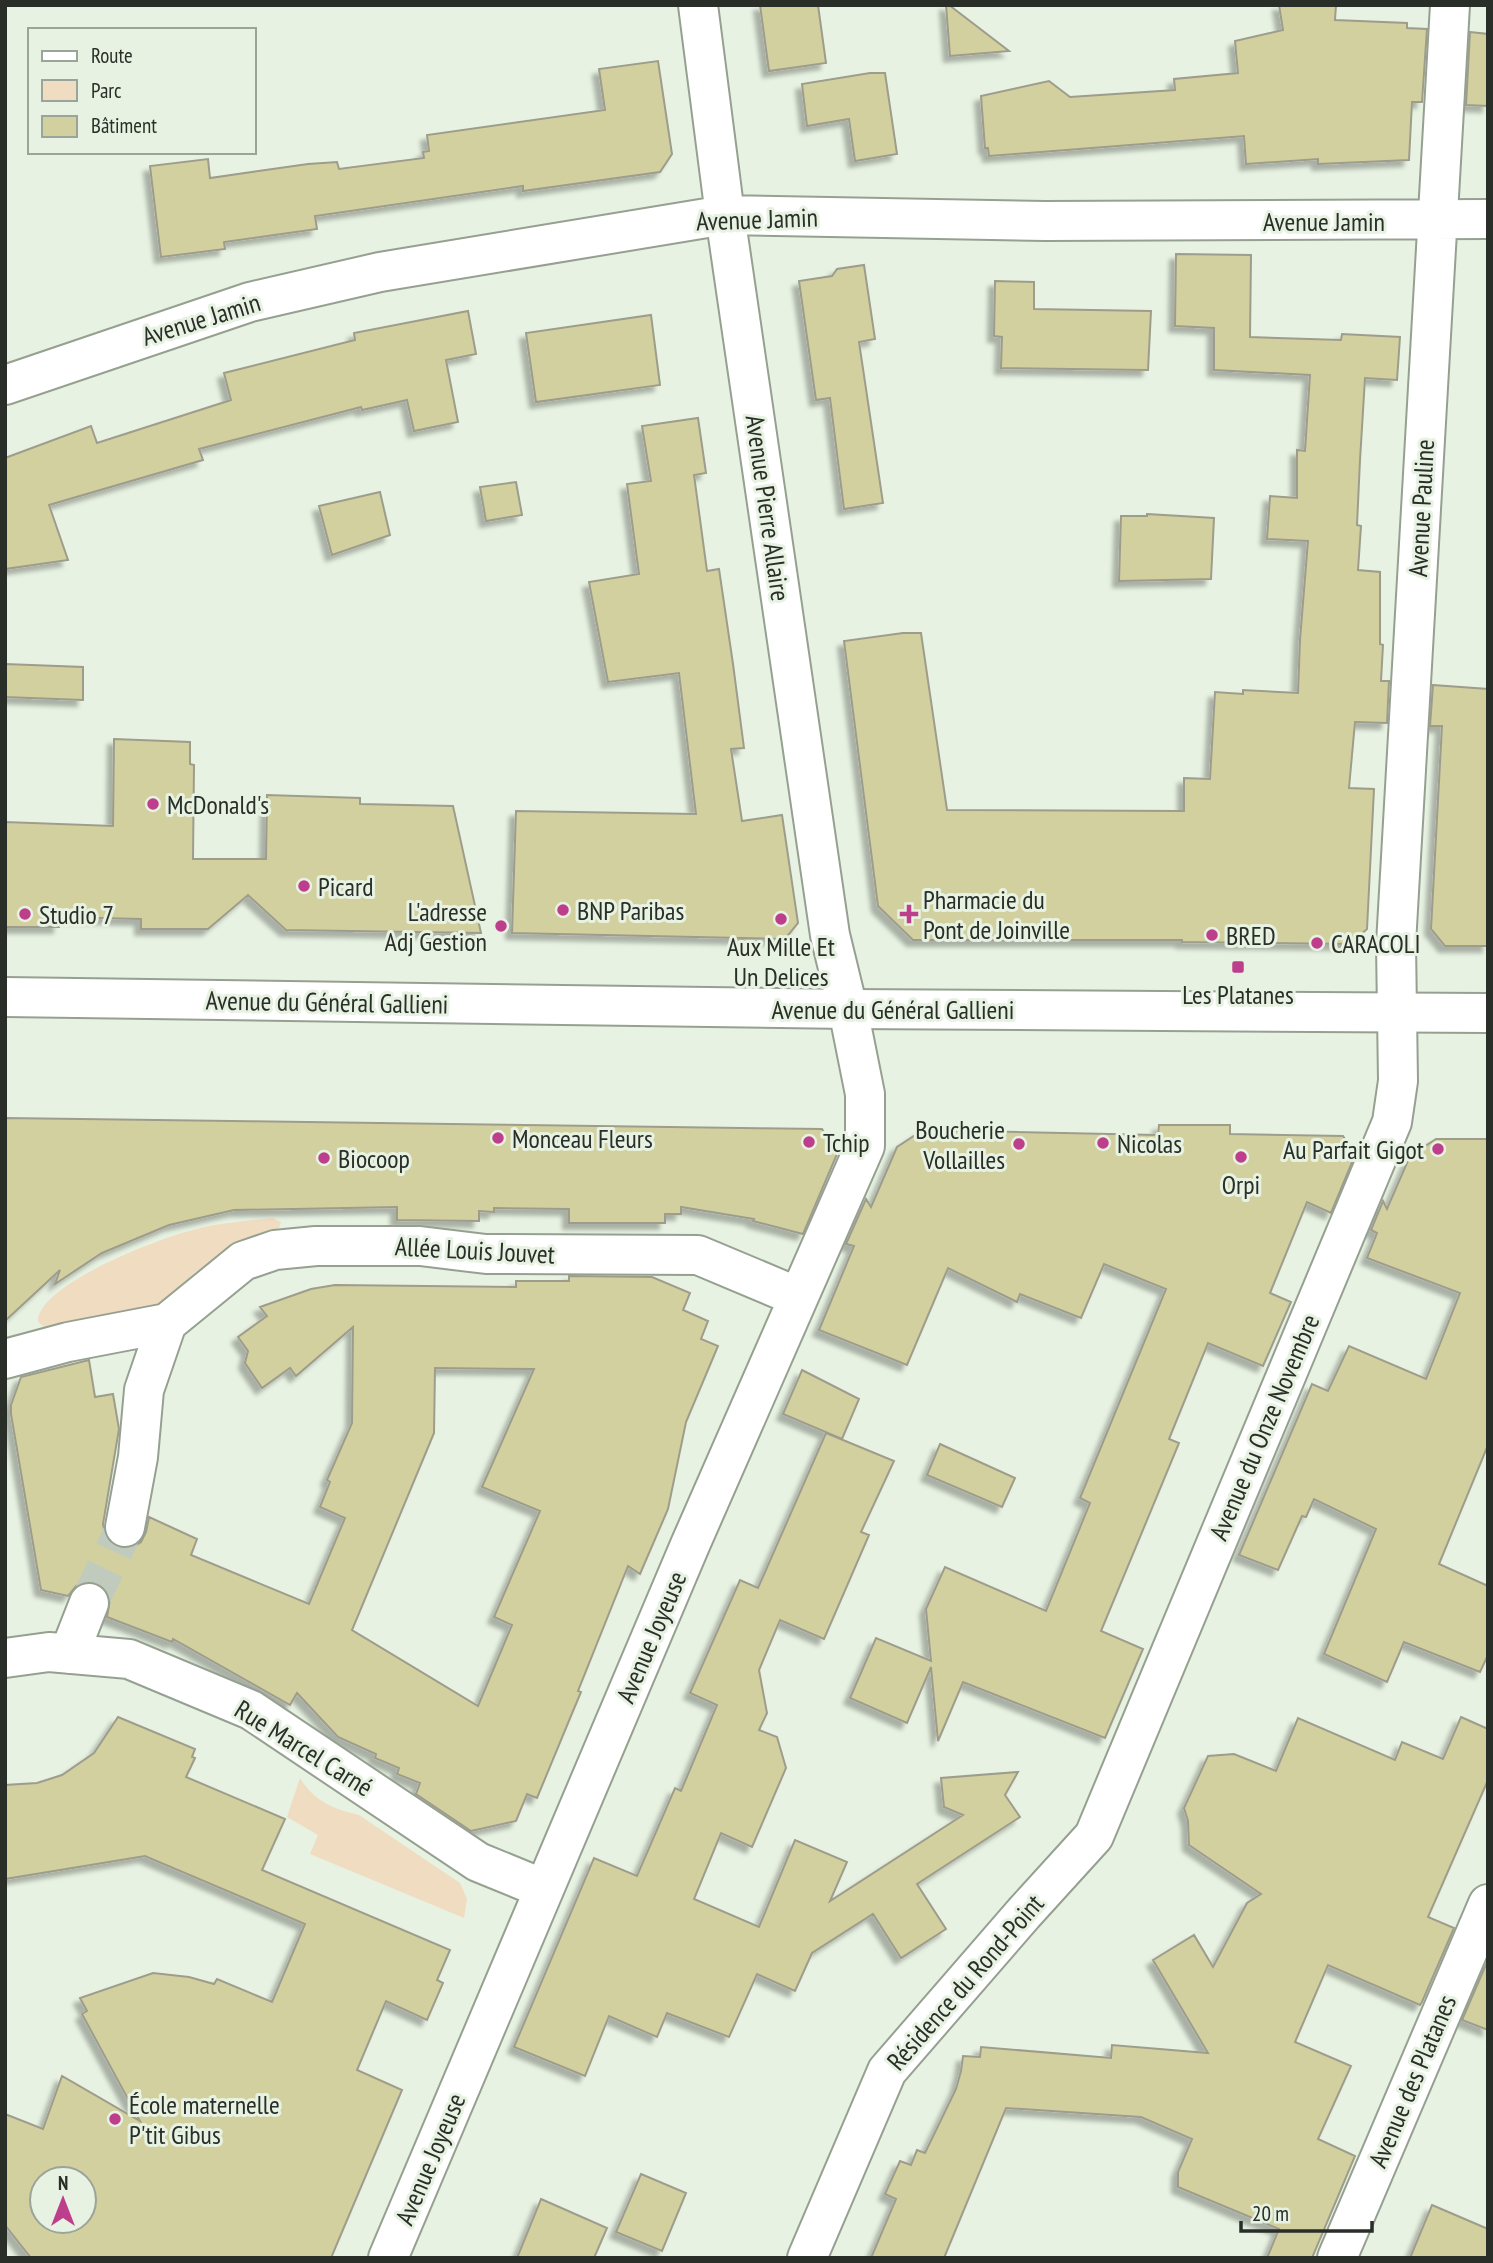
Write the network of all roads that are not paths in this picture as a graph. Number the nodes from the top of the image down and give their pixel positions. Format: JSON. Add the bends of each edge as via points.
{"nodes":[{"id":1,"x":698,"y":5,"type":"edge"},
{"id":2,"x":1450,"y":5,"type":"edge"},
{"id":3,"x":725,"y":215,"type":"junction"},
{"id":4,"x":1488,"y":219,"type":"edge"},
{"id":5,"x":1438,"y":221,"type":"junction"},
{"id":6,"x":5,"y":384,"type":"edge"},
{"id":7,"x":5,"y":997,"type":"edge"},
{"id":8,"x":848,"y":1009,"type":"junction"},
{"id":9,"x":1396,"y":1011,"type":"junction"},
{"id":10,"x":1488,"y":1013,"type":"edge"},
{"id":11,"x":798,"y":1297,"type":"junction"},
{"id":12,"x":167,"y":1323,"type":"junction"},
{"id":13,"x":5,"y":1359,"type":"edge"},
{"id":14,"x":125,"y":1527,"type":"tunnel mouth"},
{"id":15,"x":89,"y":1603,"type":"tunnel mouth"},
{"id":16,"x":69,"y":1654,"type":"junction"},
{"id":17,"x":5,"y":1658,"type":"edge"},
{"id":18,"x":1094,"y":1836,"type":"joint"},
{"id":19,"x":544,"y":1889,"type":"junction"},
{"id":20,"x":1488,"y":1904,"type":"edge"},
{"id":21,"x":388,"y":2258,"type":"edge"},
{"id":22,"x":807,"y":2258,"type":"edge"},
{"id":23,"x":1337,"y":2258,"type":"edge"}],
"edges":[{"from":1,"to":3,"type":"street","name":"Avenue Pierre Allaire"},
{"from":2,"to":5,"type":"street","name":"Avenue Pauline"},
{"from":3,"to":5,"type":"street","name":"Avenue Jamin"},
{"from":3,"to":6,"type":"street","name":"Avenue Jamin","via":[[380,272],[263,299]]},
{"from":3,"to":8,"type":"street","name":"Avenue Pierre Allaire","via":[[830,935]]},
{"from":4,"to":5,"type":"street","name":"Avenue Jamin"},
{"from":5,"to":9,"type":"street","name":"Avenue Pauline"},
{"from":7,"to":8,"type":"street","name":"Avenue du Général Gallieni"},
{"from":8,"to":9,"type":"street","name":"Avenue du Général Gallieni"},
{"from":8,"to":11,"type":"street","name":"Avenue Joyeuse","via":[[865,1094],[865,1146]]},
{"from":9,"to":10,"type":"street","name":"Avenue du Général Gallieni"},
{"from":9,"to":18,"type":"street","name":"Avenue du Onze Novembre","via":[[1398,1081],[1392,1122]]},
{"from":11,"to":12,"type":"street","name":"Allée Louis Jouvet","via":[[698,1255],[486,1254],[420,1246],[316,1246],[275,1250],[243,1261]]},
{"from":11,"to":19,"type":"street","name":"Avenue Joyeuse"},
{"from":12,"to":13,"type":"street","name":"Allée Louis Jouvet"},
{"from":12,"to":14,"type":"street","via":[[144,1390]]},
{"from":15,"to":16,"type":"street"},
{"from":16,"to":17,"type":"street","name":"Rue Marcel Carné"},
{"from":16,"to":19,"type":"street","name":"Rue Marcel Carné","via":[[130,1659],[251,1710],[478,1863]]},
{"from":18,"to":22,"type":"street","name":"Résidence du Rond-Point","via":[[887,2071]]},
{"from":19,"to":21,"type":"street","name":"Avenue Joyeuse"},
{"from":20,"to":23,"type":"street","name":"Avenue des Platanes"}]}
